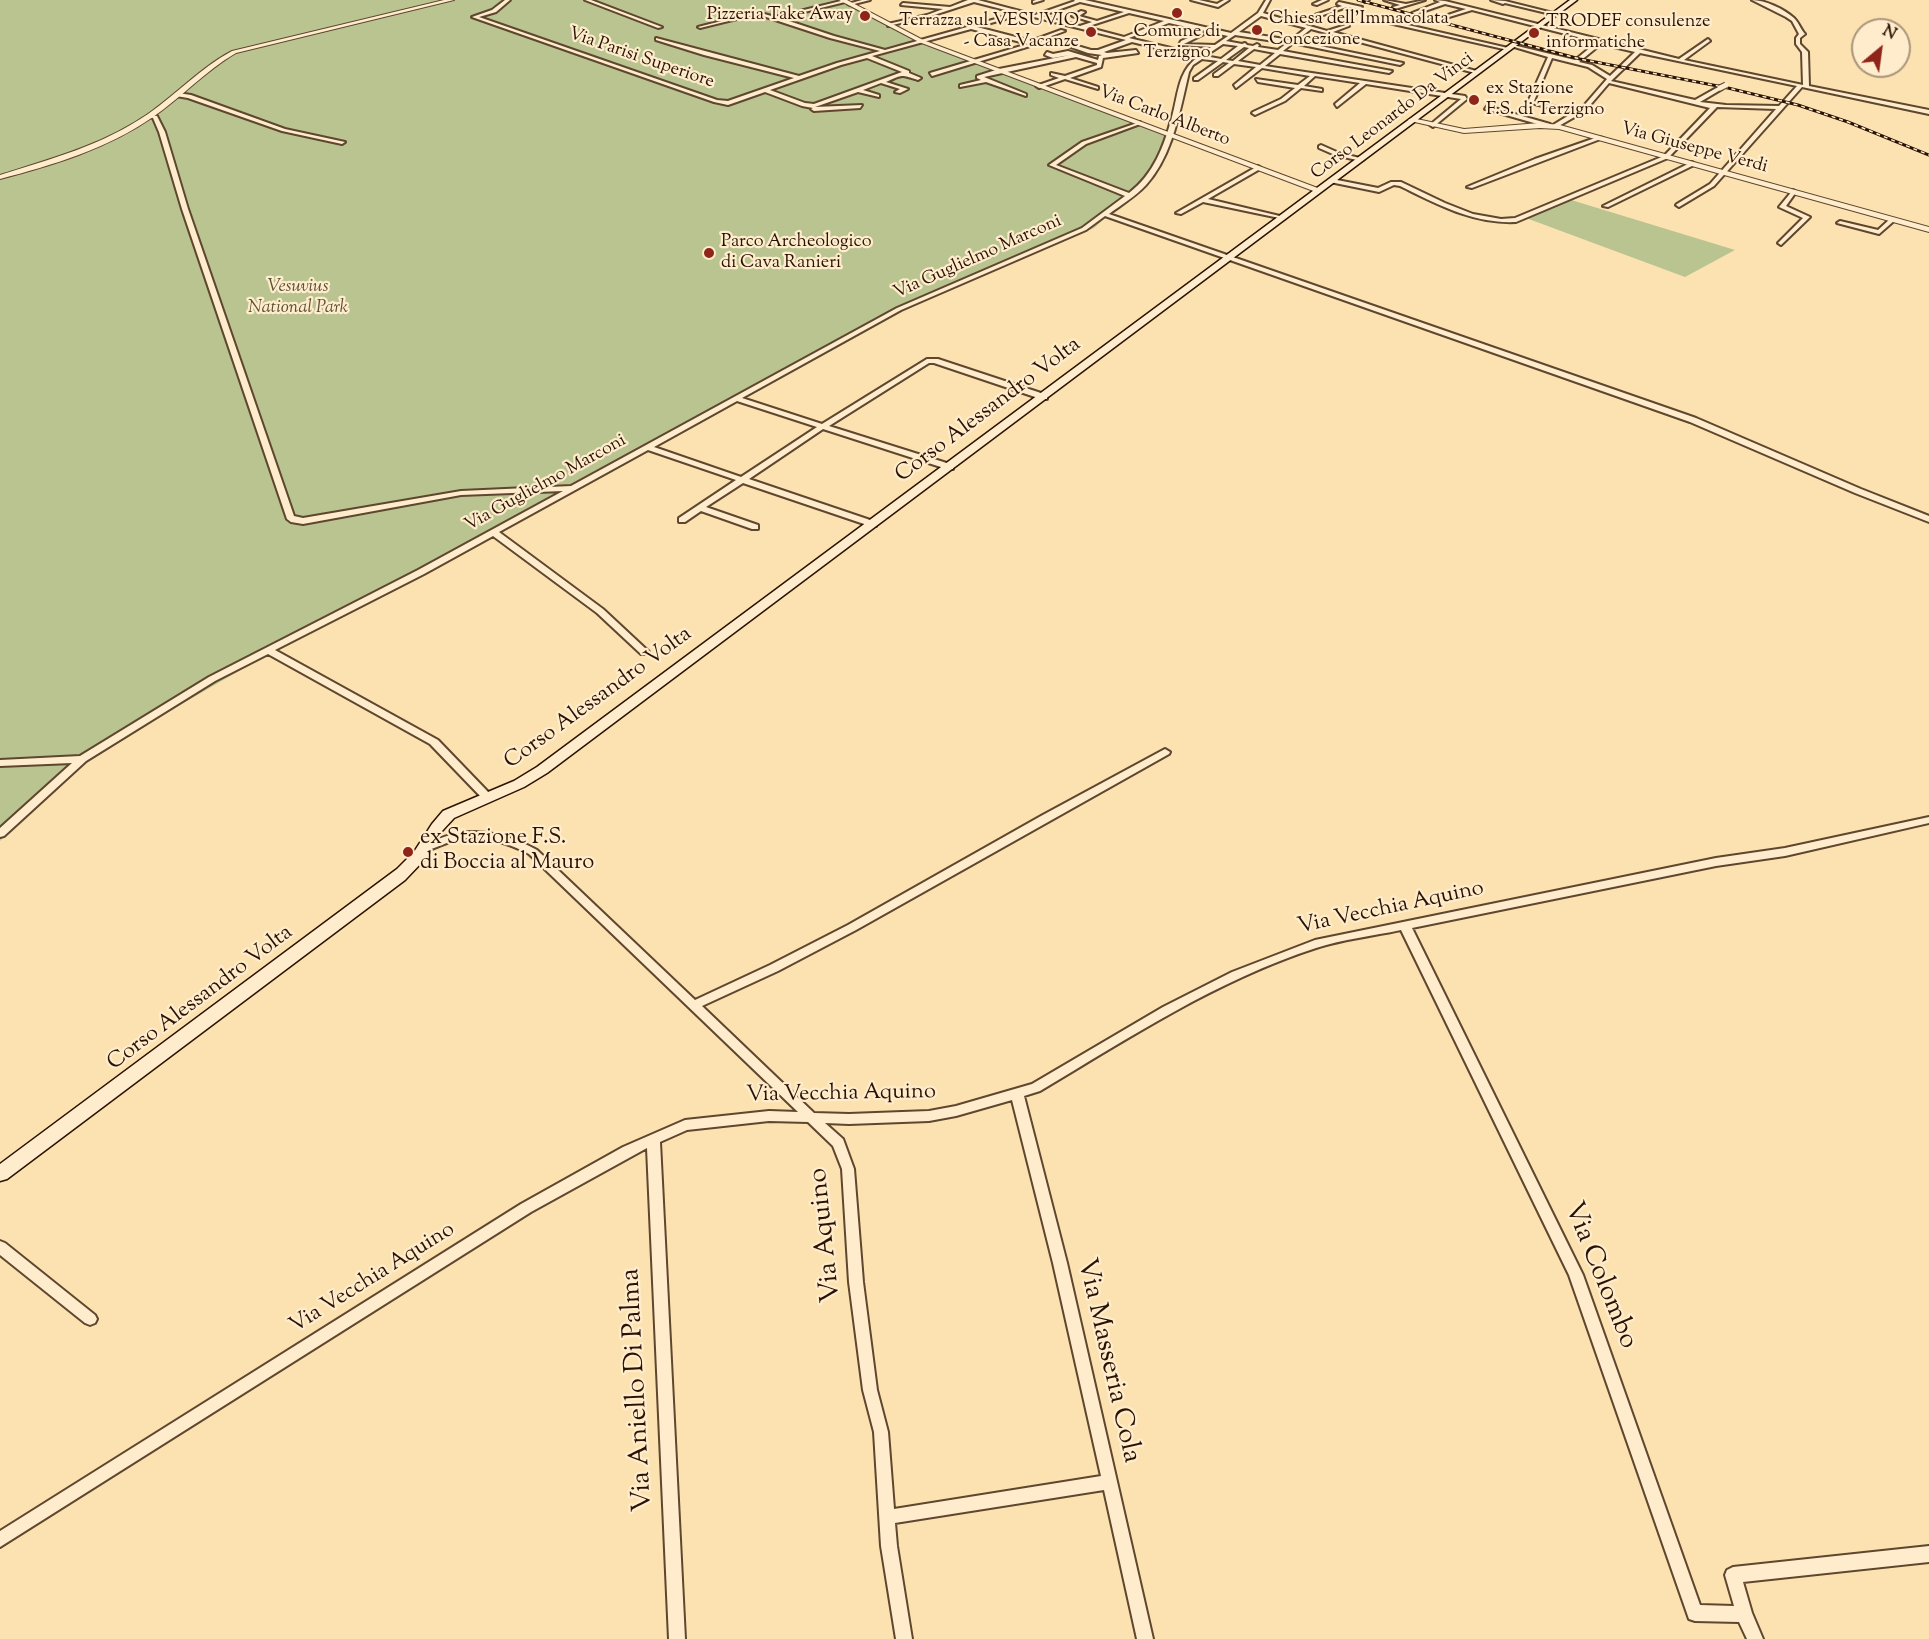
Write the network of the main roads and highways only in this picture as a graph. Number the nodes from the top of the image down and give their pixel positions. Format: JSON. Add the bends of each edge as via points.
{"nodes":[{"id":1,"x":1574,"y":0,"type":"edge"},
{"id":2,"x":1229,"y":257,"type":"joint"},
{"id":3,"x":0,"y":1174,"type":"edge"}],
"edges":[{"from":1,"to":2,"type":"main road","name":"Corso Leonardo Da Vinci"},
{"from":2,"to":3,"type":"main road","name":"Corso Alessandro Volta","via":[[536,774],[445,817],[399,876]]}]}
